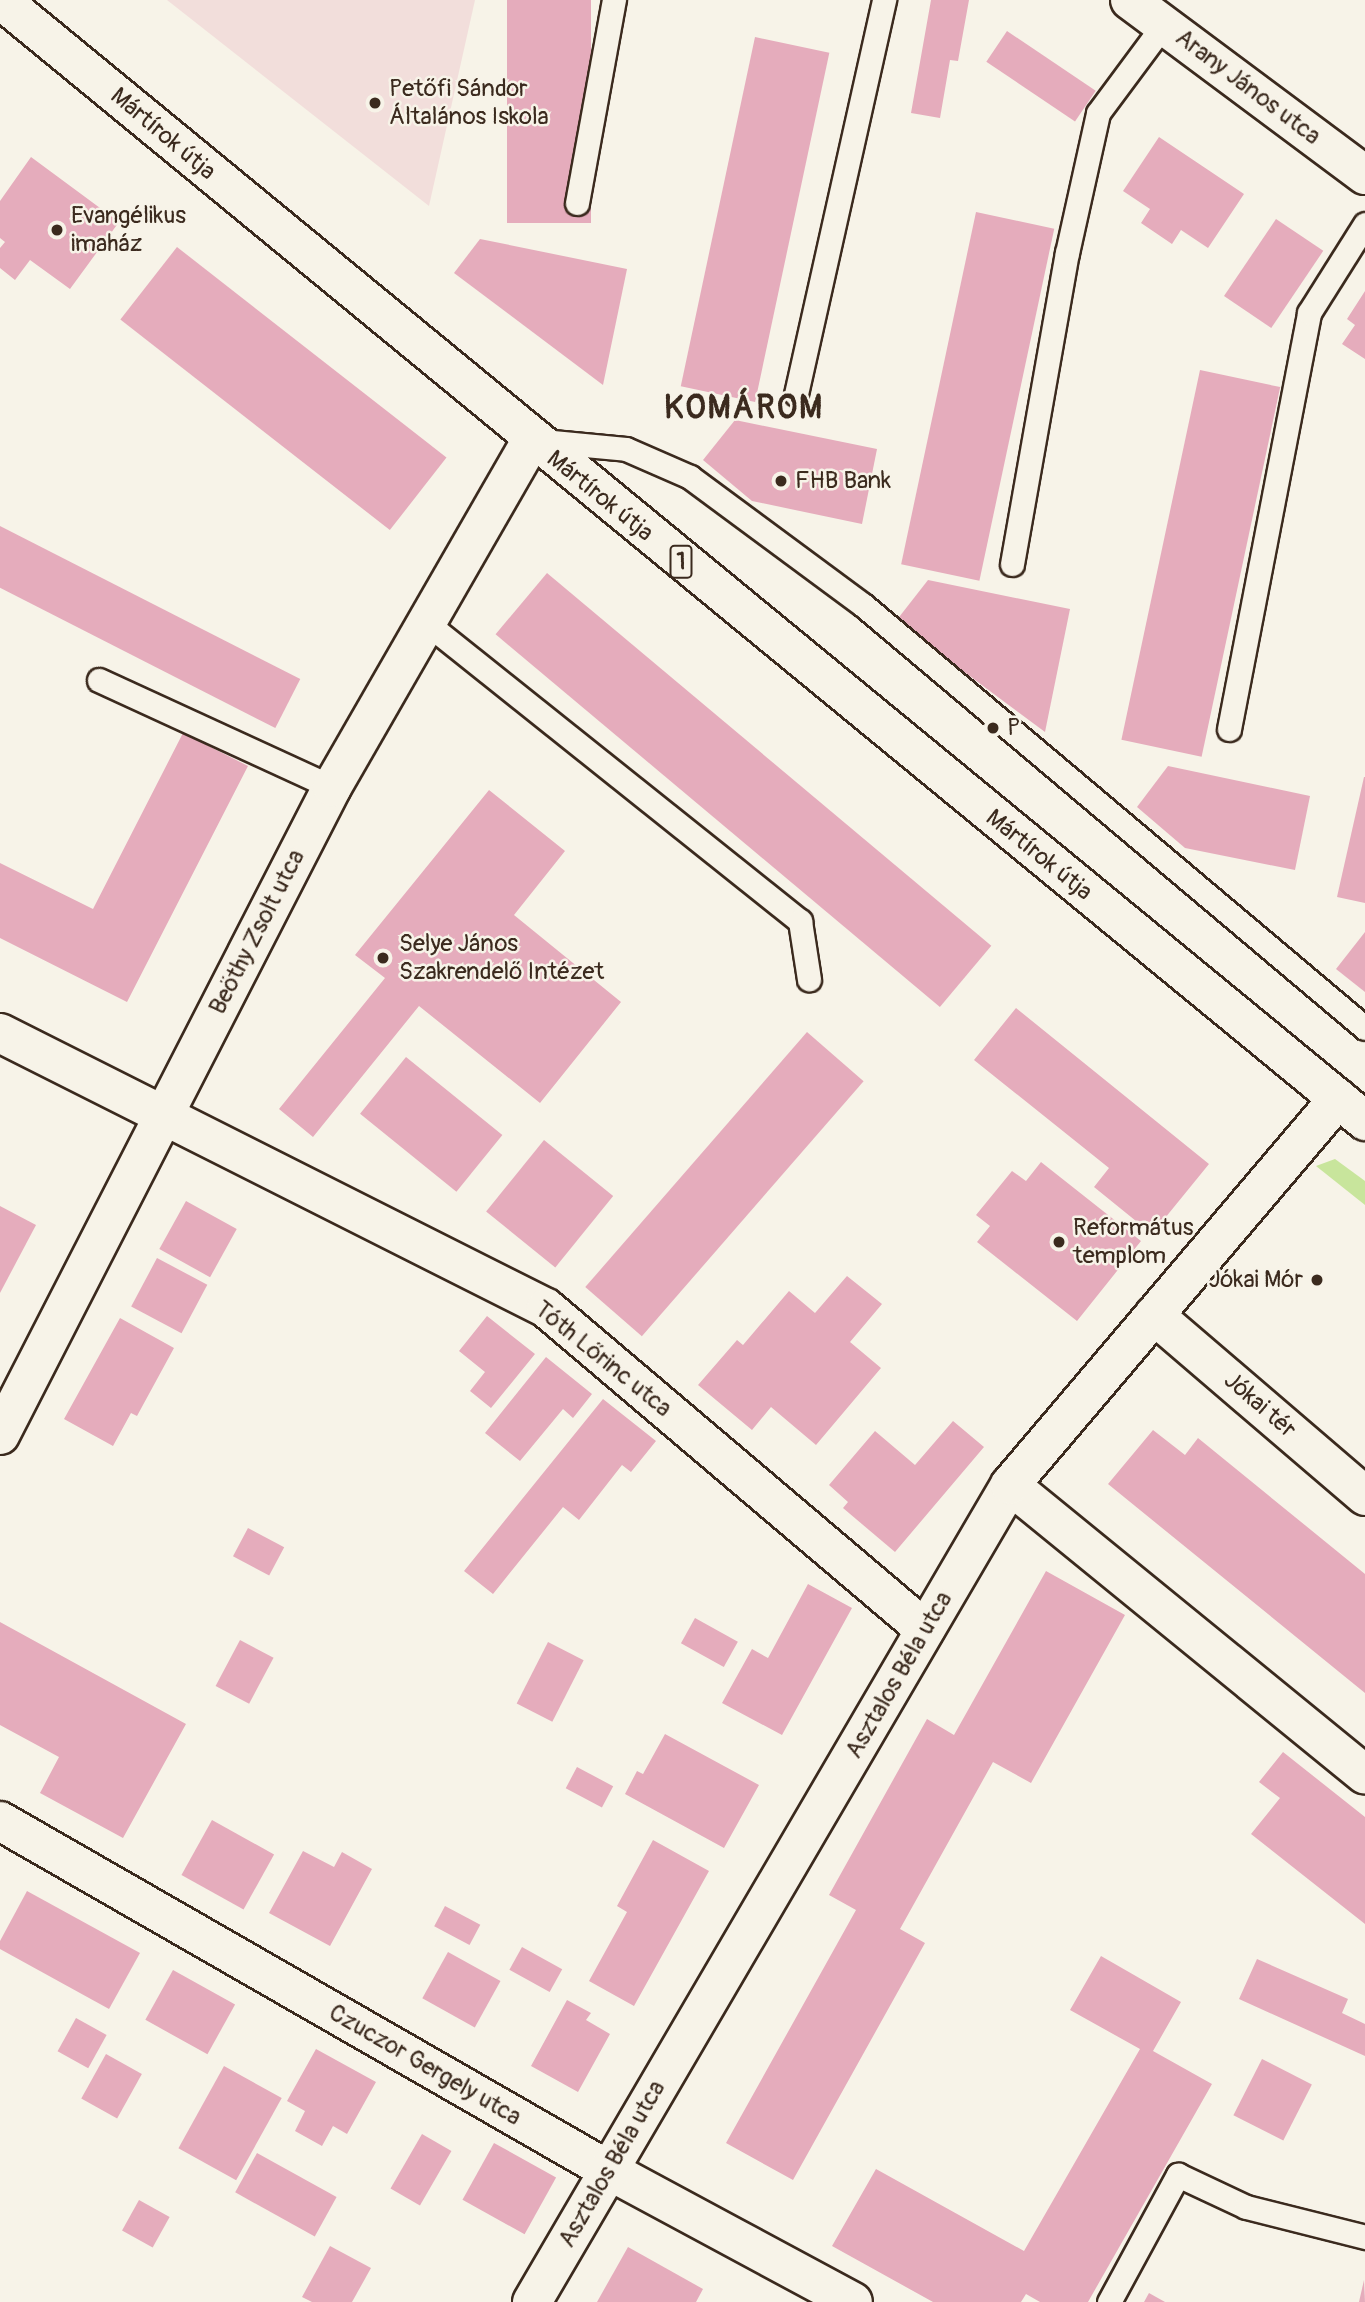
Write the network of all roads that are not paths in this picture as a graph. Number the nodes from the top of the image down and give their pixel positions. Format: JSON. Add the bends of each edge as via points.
{"nodes":[{"id":1,"x":1,"y":0,"type":"edge"},
{"id":2,"x":614,"y":0,"type":"edge"},
{"id":3,"x":884,"y":0,"type":"edge"},
{"id":4,"x":1130,"y":0,"type":"edge"},
{"id":5,"x":1164,"y":24,"type":"junction"},
{"id":6,"x":1365,"y":175,"type":"edge"},
{"id":7,"x":577,"y":203,"type":"dead end"},
{"id":8,"x":1365,"y":224,"type":"edge"},
{"id":9,"x":796,"y":394,"type":"dead end"},
{"id":10,"x":532,"y":439,"type":"junction"},
{"id":11,"x":1012,"y":564,"type":"dead end"},
{"id":12,"x":429,"y":625,"type":"junction"},
{"id":13,"x":99,"y":680,"type":"dead end"},
{"id":14,"x":1229,"y":729,"type":"dead end"},
{"id":15,"x":332,"y":787,"type":"junction"},
{"id":16,"x":809,"y":978,"type":"dead end"},
{"id":17,"x":1365,"y":1028,"type":"edge"},
{"id":18,"x":0,"y":1033,"type":"edge"},
{"id":19,"x":1351,"y":1110,"type":"edge"},
{"id":20,"x":162,"y":1116,"type":"junction"},
{"id":21,"x":1154,"y":1315,"type":"junction"},
{"id":22,"x":0,"y":1435,"type":"edge"},
{"id":23,"x":1010,"y":1485,"type":"junction"},
{"id":24,"x":1365,"y":1496,"type":"edge"},
{"id":25,"x":925,"y":1629,"type":"junction"},
{"id":26,"x":1365,"y":1774,"type":"edge"},
{"id":27,"x":0,"y":1821,"type":"edge"},
{"id":28,"x":608,"y":2170,"type":"junction"},
{"id":29,"x":1365,"y":2237,"type":"edge"},
{"id":30,"x":532,"y":2302,"type":"edge"},
{"id":31,"x":853,"y":2302,"type":"edge"},
{"id":32,"x":1109,"y":2302,"type":"edge"}],
"edges":[{"from":1,"to":10,"type":"street","name":"Mártírok útja","number":"1"},
{"from":2,"to":7,"type":"lane"},
{"from":3,"to":9,"type":"lane"},
{"from":4,"to":5,"type":"street","name":"Arany János utca"},
{"from":5,"to":6,"type":"street","name":"Arany János utca"},
{"from":5,"to":11,"type":"lane","via":[[1098,113],[1067,253]]},
{"from":8,"to":14,"type":"lane","via":[[1309,313]]},
{"from":10,"to":12,"type":"street","name":"Beöthy Zsolt utca"},
{"from":10,"to":17,"type":"lane","via":[[626,449],[690,477],[863,605]]},
{"from":10,"to":19,"type":"street","name":"Mártírok útja","number":"1"},
{"from":12,"to":15,"type":"street","name":"Beöthy Zsolt utca"},
{"from":12,"to":16,"type":"lane","via":[[800,921]]},
{"from":13,"to":15,"type":"lane"},
{"from":15,"to":20,"type":"street","name":"Beöthy Zsolt utca"},
{"from":18,"to":20,"type":"street","name":"Tóth Lőrinc utca"},
{"from":19,"to":21,"type":"street","name":"Asztalos Béla utca"},
{"from":20,"to":22,"type":"street","name":"Beöthy Zsolt utca"},
{"from":20,"to":25,"type":"street","name":"Tóth Lőrinc utca","via":[[546,1308]]},
{"from":21,"to":23,"type":"street","name":"Asztalos Béla utca"},
{"from":21,"to":24,"type":"street","name":"Jókai tér"},
{"from":23,"to":25,"type":"street","name":"Asztalos Béla utca"},
{"from":23,"to":26,"type":"street"},
{"from":25,"to":28,"type":"street","name":"Asztalos Béla utca"},
{"from":27,"to":28,"type":"street","name":"Czuczor Gergely utca"},
{"from":28,"to":30,"type":"street","name":"Asztalos Béla utca"},
{"from":28,"to":31,"type":"street","name":"Czuczor Gergely utca"},
{"from":29,"to":32,"type":"lane","via":[[1246,2207],[1178,2175]]}]}
